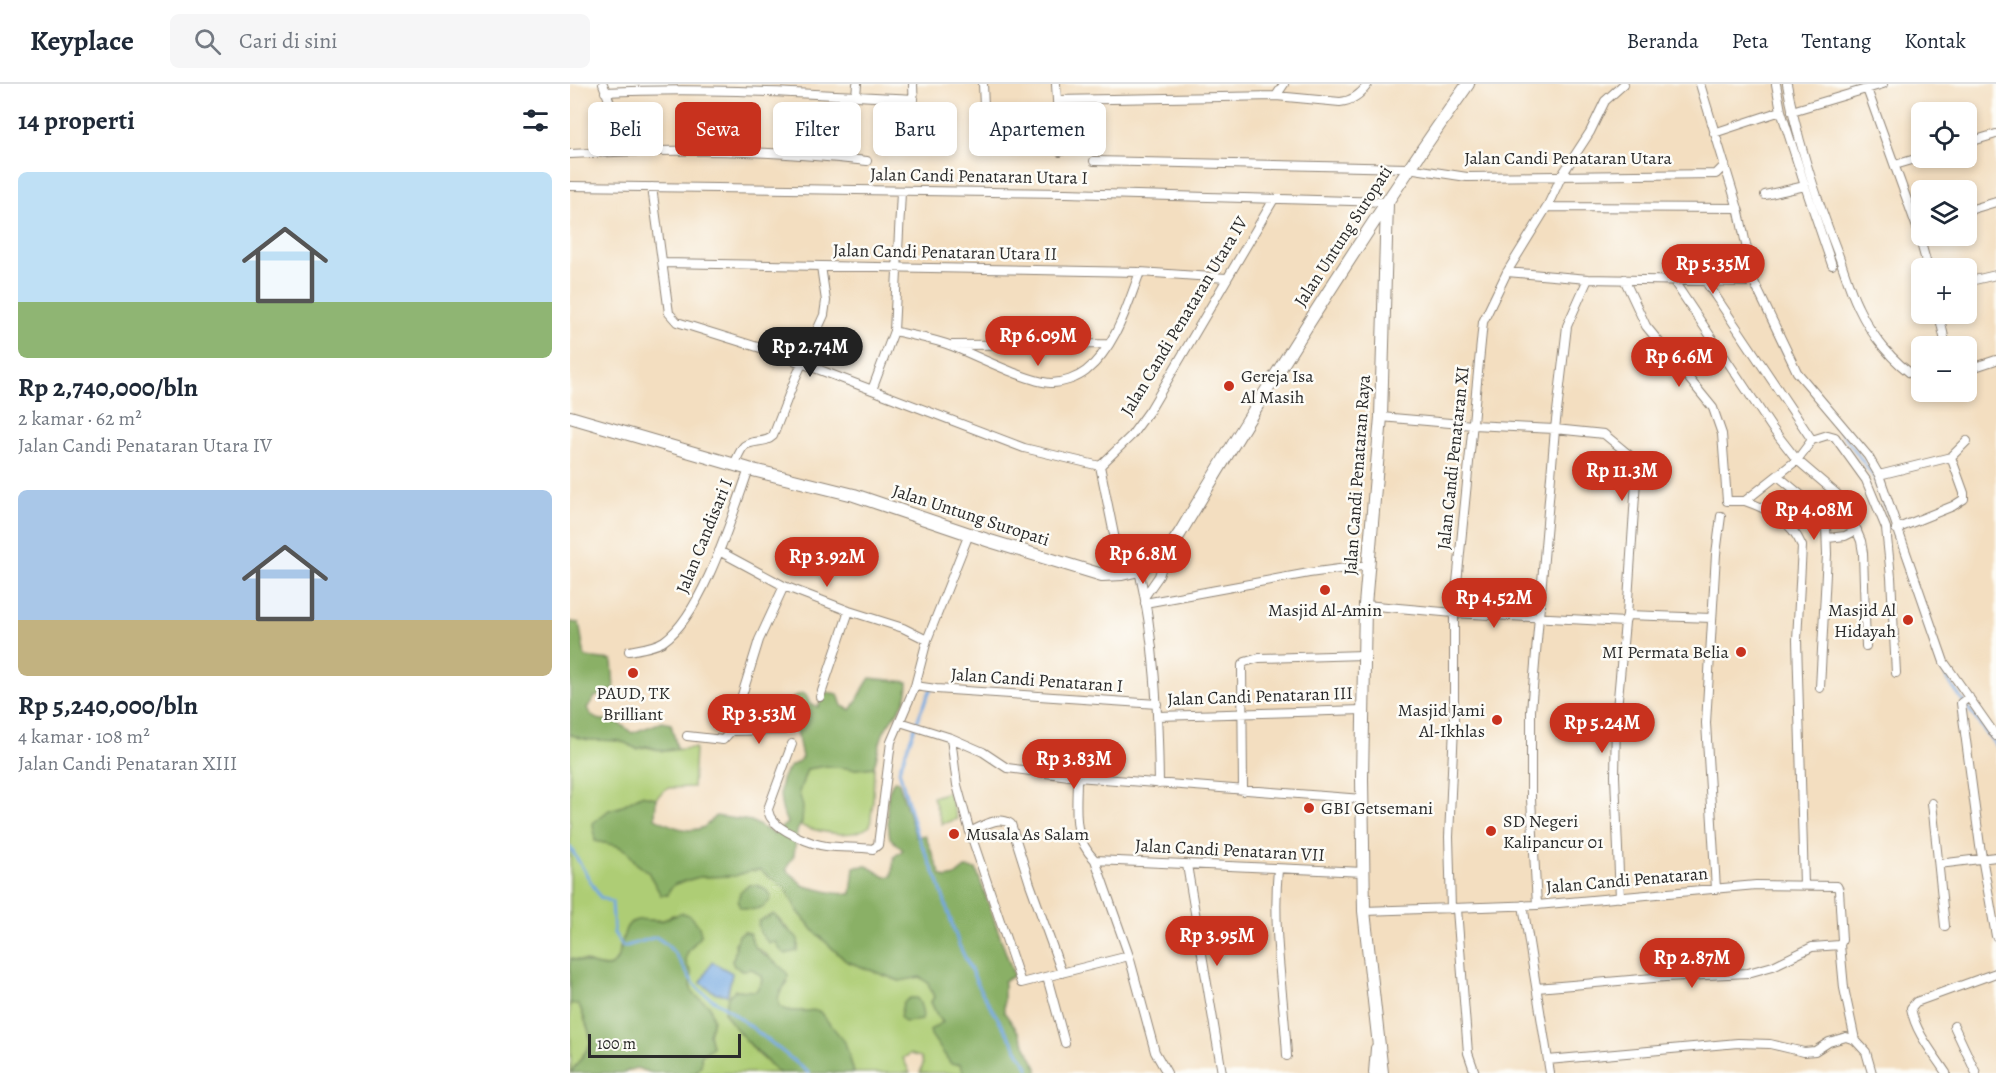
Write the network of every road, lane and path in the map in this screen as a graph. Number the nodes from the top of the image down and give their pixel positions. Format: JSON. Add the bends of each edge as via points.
{"nodes":[{"id":1,"x":857,"y":84,"type":"edge"},
{"id":2,"x":913,"y":84,"type":"edge"},
{"id":3,"x":982,"y":84,"type":"edge"},
{"id":4,"x":1284,"y":84,"type":"edge"},
{"id":5,"x":1368,"y":84,"type":"edge"},
{"id":6,"x":1468,"y":84,"type":"edge"},
{"id":7,"x":1624,"y":84,"type":"edge"},
{"id":8,"x":1700,"y":84,"type":"edge"},
{"id":9,"x":1776,"y":84,"type":"edge"},
{"id":10,"x":1787,"y":84,"type":"edge"},
{"id":11,"x":1883,"y":84,"type":"edge"},
{"id":12,"x":652,"y":87,"type":"edge"},
{"id":13,"x":604,"y":88,"type":"edge"},
{"id":14,"x":807,"y":88,"type":"edge"},
{"id":15,"x":1868,"y":89,"type":"junction"},
{"id":16,"x":1056,"y":92,"type":"edge"},
{"id":17,"x":856,"y":96,"type":"junction"},
{"id":18,"x":1276,"y":96,"type":"junction"},
{"id":19,"x":914,"y":99,"type":"junction"},
{"id":20,"x":914,"y":102,"type":"edge"},
{"id":21,"x":983,"y":102,"type":"edge"},
{"id":22,"x":1781,"y":111,"type":"junction"},
{"id":23,"x":1792,"y":111,"type":"junction"},
{"id":24,"x":1714,"y":133,"type":"junction"},
{"id":25,"x":1996,"y":134,"type":"edge"},
{"id":26,"x":1977,"y":140,"type":"edge"},
{"id":27,"x":663,"y":152,"type":"edge"},
{"id":28,"x":588,"y":153,"type":"edge"},
{"id":29,"x":570,"y":154,"type":"edge"},
{"id":30,"x":1911,"y":160,"type":"edge"},
{"id":31,"x":867,"y":161,"type":"dead end"},
{"id":32,"x":1094,"y":161,"type":"dead end"},
{"id":33,"x":1725,"y":165,"type":"junction"},
{"id":34,"x":1895,"y":165,"type":"junction"},
{"id":35,"x":1408,"y":168,"type":"junction"},
{"id":36,"x":1562,"y":175,"type":"junction"},
{"id":37,"x":570,"y":186,"type":"edge"},
{"id":38,"x":1804,"y":186,"type":"junction"},
{"id":39,"x":652,"y":187,"type":"junction"},
{"id":40,"x":901,"y":192,"type":"junction"},
{"id":41,"x":1765,"y":195,"type":"dead end"},
{"id":42,"x":1274,"y":199,"type":"junction"},
{"id":43,"x":1388,"y":201,"type":"junction"},
{"id":44,"x":1996,"y":202,"type":"edge"},
{"id":45,"x":1911,"y":204,"type":"edge"},
{"id":46,"x":1547,"y":207,"type":"junction"},
{"id":47,"x":1738,"y":207,"type":"junction"},
{"id":48,"x":1977,"y":208,"type":"edge"},
{"id":49,"x":663,"y":263,"type":"junction"},
{"id":50,"x":1832,"y":265,"type":"dead end"},
{"id":51,"x":821,"y":266,"type":"junction"},
{"id":52,"x":898,"y":267,"type":"junction"},
{"id":53,"x":1140,"y":272,"type":"junction"},
{"id":54,"x":1507,"y":272,"type":"junction"},
{"id":55,"x":1996,"y":275,"type":"edge"},
{"id":56,"x":1226,"y":278,"type":"junction"},
{"id":57,"x":1588,"y":279,"type":"junction"},
{"id":58,"x":1623,"y":279,"type":"junction"},
{"id":59,"x":1977,"y":279,"type":"edge"},
{"id":60,"x":1673,"y":280,"type":"junction"},
{"id":61,"x":1706,"y":282,"type":"junction"},
{"id":62,"x":1754,"y":282,"type":"junction"},
{"id":63,"x":894,"y":332,"type":"junction"},
{"id":64,"x":1109,"y":344,"type":"junction"},
{"id":65,"x":949,"y":345,"type":"junction"},
{"id":66,"x":1996,"y":360,"type":"edge"},
{"id":67,"x":802,"y":364,"type":"junction"},
{"id":68,"x":1977,"y":366,"type":"edge"},
{"id":69,"x":1911,"y":374,"type":"edge"},
{"id":70,"x":872,"y":390,"type":"junction"},
{"id":71,"x":570,"y":417,"type":"edge"},
{"id":72,"x":1381,"y":417,"type":"junction"},
{"id":73,"x":1473,"y":425,"type":"junction"},
{"id":74,"x":1555,"y":429,"type":"junction"},
{"id":75,"x":1812,"y":440,"type":"junction"},
{"id":76,"x":1966,"y":441,"type":"dead end"},
{"id":77,"x":1951,"y":457,"type":"junction"},
{"id":78,"x":1797,"y":459,"type":"junction"},
{"id":79,"x":734,"y":464,"type":"junction"},
{"id":80,"x":1100,"y":466,"type":"junction"},
{"id":81,"x":749,"y":469,"type":"junction"},
{"id":82,"x":1778,"y":476,"type":"junction"},
{"id":83,"x":1878,"y":476,"type":"junction"},
{"id":84,"x":1745,"y":501,"type":"junction"},
{"id":85,"x":1721,"y":516,"type":"dead end"},
{"id":86,"x":1896,"y":529,"type":"junction"},
{"id":87,"x":1857,"y":530,"type":"junction"},
{"id":88,"x":969,"y":534,"type":"junction"},
{"id":89,"x":1828,"y":538,"type":"junction"},
{"id":90,"x":719,"y":551,"type":"junction"},
{"id":91,"x":1166,"y":554,"type":"junction"},
{"id":92,"x":1369,"y":565,"type":"junction"},
{"id":93,"x":1138,"y":570,"type":"junction"},
{"id":94,"x":1122,"y":574,"type":"junction"},
{"id":95,"x":784,"y":586,"type":"junction"},
{"id":96,"x":1145,"y":599,"type":"junction"},
{"id":97,"x":1365,"y":605,"type":"junction"},
{"id":98,"x":849,"y":611,"type":"junction"},
{"id":99,"x":1454,"y":613,"type":"junction"},
{"id":100,"x":1540,"y":618,"type":"junction"},
{"id":101,"x":1626,"y":618,"type":"junction"},
{"id":102,"x":1712,"y":618,"type":"junction"},
{"id":103,"x":927,"y":640,"type":"junction"},
{"id":104,"x":1866,"y":645,"type":"dead end"},
{"id":105,"x":629,"y":651,"type":"dead end"},
{"id":106,"x":1364,"y":655,"type":"junction"},
{"id":107,"x":1896,"y":674,"type":"dead end"},
{"id":108,"x":915,"y":686,"type":"junction"},
{"id":109,"x":1820,"y":688,"type":"dead end"},
{"id":110,"x":820,"y":697,"type":"dead end"},
{"id":111,"x":1965,"y":700,"type":"junction"},
{"id":112,"x":1157,"y":704,"type":"junction"},
{"id":113,"x":1364,"y":710,"type":"junction"},
{"id":114,"x":1243,"y":713,"type":"junction"},
{"id":115,"x":1158,"y":716,"type":"junction"},
{"id":116,"x":905,"y":723,"type":"junction"},
{"id":117,"x":785,"y":730,"type":"dead end"},
{"id":118,"x":731,"y":731,"type":"junction"},
{"id":119,"x":1995,"y":734,"type":"edge"},
{"id":120,"x":687,"y":736,"type":"dead end"},
{"id":121,"x":951,"y":738,"type":"junction"},
{"id":122,"x":792,"y":744,"type":"dead end"},
{"id":123,"x":1077,"y":777,"type":"junction"},
{"id":124,"x":1159,"y":784,"type":"junction"},
{"id":125,"x":1242,"y":791,"type":"junction"},
{"id":126,"x":1362,"y":799,"type":"junction"},
{"id":127,"x":1932,"y":802,"type":"dead end"},
{"id":128,"x":970,"y":832,"type":"junction"},
{"id":129,"x":1996,"y":857,"type":"edge"},
{"id":130,"x":1983,"y":859,"type":"junction"},
{"id":131,"x":1095,"y":860,"type":"junction"},
{"id":132,"x":1939,"y":864,"type":"junction"},
{"id":133,"x":1187,"y":865,"type":"junction"},
{"id":134,"x":1278,"y":869,"type":"junction"},
{"id":135,"x":1364,"y":872,"type":"junction"},
{"id":136,"x":1804,"y":885,"type":"junction"},
{"id":137,"x":1716,"y":889,"type":"junction"},
{"id":138,"x":1620,"y":898,"type":"junction"},
{"id":139,"x":1523,"y":905,"type":"junction"},
{"id":140,"x":1537,"y":905,"type":"junction"},
{"id":141,"x":1454,"y":909,"type":"junction"},
{"id":142,"x":1364,"y":911,"type":"junction"},
{"id":143,"x":1945,"y":926,"type":"dead end"},
{"id":144,"x":1996,"y":936,"type":"edge"},
{"id":145,"x":1841,"y":943,"type":"junction"},
{"id":146,"x":1129,"y":956,"type":"junction"},
{"id":147,"x":1062,"y":973,"type":"junction"},
{"id":148,"x":1996,"y":973,"type":"edge"},
{"id":149,"x":1047,"y":977,"type":"junction"},
{"id":150,"x":1537,"y":988,"type":"junction"},
{"id":151,"x":1954,"y":1026,"type":"dead end"},
{"id":152,"x":1376,"y":1035,"type":"junction"},
{"id":153,"x":1855,"y":1040,"type":"junction"},
{"id":154,"x":1065,"y":1043,"type":"dead end"},
{"id":155,"x":1287,"y":1056,"type":"dead end"},
{"id":156,"x":1548,"y":1060,"type":"junction"},
{"id":157,"x":1167,"y":1073,"type":"edge"},
{"id":158,"x":1222,"y":1073,"type":"edge"},
{"id":159,"x":1373,"y":1073,"type":"edge"},
{"id":160,"x":1382,"y":1073,"type":"edge"},
{"id":161,"x":1475,"y":1073,"type":"edge"},
{"id":162,"x":1550,"y":1073,"type":"edge"},
{"id":163,"x":1872,"y":1073,"type":"edge"},
{"id":164,"x":1946,"y":1073,"type":"edge"},
{"id":165,"x":1976,"y":1073,"type":"edge"}],
"edges":[{"from":1,"to":17,"type":"street"},
{"from":2,"to":19,"type":"street"},
{"from":3,"to":21,"type":"street"},
{"from":4,"to":18,"type":"street"},
{"from":5,"to":18,"type":"street","via":[[1348,101]]},
{"from":6,"to":35,"type":"main road","name":"Jalan Untung Suropati"},
{"from":7,"to":36,"type":"street","name":"Jalan Candi Penataran XI","via":[[1605,101]]},
{"from":8,"to":24,"type":"street"},
{"from":9,"to":22,"type":"street"},
{"from":10,"to":23,"type":"street"},
{"from":11,"to":15,"type":"street"},
{"from":12,"to":13,"type":"street"},
{"from":12,"to":14,"type":"street"},
{"from":14,"to":17,"type":"street"},
{"from":15,"to":23,"type":"street"},
{"from":15,"to":34,"type":"street"},
{"from":16,"to":18,"type":"street"},
{"from":17,"to":19,"type":"street"},
{"from":19,"to":20,"type":"street"},
{"from":22,"to":24,"type":"street"},
{"from":22,"to":38,"type":"street"},
{"from":23,"to":69,"type":"street","via":[[1824,216],[1858,308],[1887,352]]},
{"from":24,"to":33,"type":"street"},
{"from":25,"to":26,"type":"street"},
{"from":27,"to":31,"type":"street","via":[[807,155]]},
{"from":28,"to":29,"type":"street"},
{"from":30,"to":34,"type":"street"},
{"from":32,"to":35,"type":"street","name":"Jalan Candi Penataran Utara"},
{"from":33,"to":36,"type":"street","name":"Jalan Candi Penataran Utara","via":[[1716,174]]},
{"from":33,"to":47,"type":"street"},
{"from":34,"to":45,"type":"street"},
{"from":35,"to":36,"type":"street","name":"Jalan Candi Penataran Utara","via":[[1467,177]]},
{"from":35,"to":43,"type":"main road","name":"Jalan Untung Suropati"},
{"from":36,"to":46,"type":"street","name":"Jalan Candi Penataran XI"},
{"from":37,"to":39,"type":"street","name":"Jalan Candi Penataran Utara I"},
{"from":38,"to":41,"type":"street"},
{"from":38,"to":50,"type":"street"},
{"from":39,"to":40,"type":"street","name":"Jalan Candi Penataran Utara I"},
{"from":39,"to":49,"type":"street"},
{"from":40,"to":42,"type":"street","name":"Jalan Candi Penataran Utara I"},
{"from":40,"to":52,"type":"street"},
{"from":42,"to":43,"type":"street","name":"Jalan Candi Penataran Utara I"},
{"from":42,"to":56,"type":"street","name":"Jalan Candi Penataran Utara IV"},
{"from":43,"to":72,"type":"main road","name":"Jalan Candi Penataran Raya"},
{"from":43,"to":91,"type":"main road","name":"Jalan Untung Suropati","via":[[1284,360]]},
{"from":44,"to":48,"type":"street"},
{"from":46,"to":47,"type":"street"},
{"from":46,"to":54,"type":"street","name":"Jalan Candi Penataran XI"},
{"from":47,"to":62,"type":"street"},
{"from":49,"to":51,"type":"street","name":"Jalan Candi Penataran Utara II"},
{"from":49,"to":67,"type":"street","via":[[669,313],[674,320]]},
{"from":51,"to":52,"type":"street","name":"Jalan Candi Penataran Utara II"},
{"from":51,"to":67,"type":"street","via":[[825,310]]},
{"from":52,"to":53,"type":"street","name":"Jalan Candi Penataran Utara II"},
{"from":52,"to":63,"type":"street"},
{"from":53,"to":56,"type":"street","name":"Jalan Candi Penataran Utara II"},
{"from":53,"to":64,"type":"street"},
{"from":54,"to":57,"type":"street"},
{"from":54,"to":73,"type":"street","name":"Jalan Candi Penataran XI","via":[[1483,321]]},
{"from":55,"to":59,"type":"street"},
{"from":56,"to":80,"type":"street","name":"Jalan Candi Penataran Utara IV","via":[[1150,410],[1131,436]]},
{"from":57,"to":58,"type":"street"},
{"from":57,"to":74,"type":"street","via":[[1568,326]]},
{"from":58,"to":60,"type":"street"},
{"from":58,"to":84,"type":"street","via":[[1646,326],[1713,408],[1722,434],[1727,501]]},
{"from":60,"to":61,"type":"street"},
{"from":60,"to":78,"type":"street","via":[[1760,411]]},
{"from":61,"to":62,"type":"street"},
{"from":61,"to":75,"type":"street"},
{"from":62,"to":83,"type":"street","via":[[1797,372],[1868,456]]},
{"from":63,"to":65,"type":"street"},
{"from":63,"to":70,"type":"street"},
{"from":64,"to":65,"type":"street"},
{"from":64,"to":65,"type":"street","via":[[1085,372],[1051,383]]},
{"from":66,"to":68,"type":"street"},
{"from":67,"to":70,"type":"street"},
{"from":67,"to":79,"type":"street","via":[[773,436],[744,446]]},
{"from":70,"to":80,"type":"street","via":[[1024,448]]},
{"from":71,"to":79,"type":"main road","name":"Jalan Untung Suropati"},
{"from":72,"to":73,"type":"street"},
{"from":72,"to":92,"type":"main road","name":"Jalan Candi Penataran Raya"},
{"from":73,"to":74,"type":"street"},
{"from":73,"to":99,"type":"street","name":"Jalan Candi Penataran XI"},
{"from":74,"to":100,"type":"street"},
{"from":74,"to":101,"type":"street","via":[[1604,434],[1637,465]]},
{"from":75,"to":78,"type":"street"},
{"from":75,"to":107,"type":"street","via":[[1835,437],[1866,480],[1886,528]]},
{"from":76,"to":77,"type":"street"},
{"from":77,"to":83,"type":"street"},
{"from":77,"to":86,"type":"street","via":[[1964,499]]},
{"from":78,"to":82,"type":"street"},
{"from":78,"to":87,"type":"street","via":[[1837,494]]},
{"from":79,"to":81,"type":"main road","name":"Jalan Untung Suropati"},
{"from":80,"to":94,"type":"street"},
{"from":81,"to":88,"type":"main road","name":"Jalan Untung Suropati","via":[[854,495]]},
{"from":81,"to":90,"type":"street","name":"Jalan Candisari I"},
{"from":82,"to":84,"type":"street"},
{"from":82,"to":89,"type":"street","via":[[1819,510]]},
{"from":83,"to":86,"type":"street"},
{"from":84,"to":136,"type":"street","via":[[1782,518],[1802,546],[1797,640]]},
{"from":85,"to":102,"type":"street"},
{"from":86,"to":111,"type":"street","via":[[1944,662]]},
{"from":87,"to":89,"type":"street"},
{"from":87,"to":104,"type":"street","via":[[1863,552]]},
{"from":88,"to":94,"type":"main road","name":"Jalan Untung Suropati","via":[[1102,575]]},
{"from":88,"to":103,"type":"street"},
{"from":89,"to":109,"type":"street"},
{"from":90,"to":95,"type":"street"},
{"from":90,"to":105,"type":"street","name":"Jalan Candisari I","via":[[687,618],[676,631],[663,642]]},
{"from":91,"to":93,"type":"main road","name":"Jalan Untung Suropati"},
{"from":91,"to":96,"type":"street"},
{"from":92,"to":96,"type":"street"},
{"from":92,"to":97,"type":"main road","name":"Jalan Candi Penataran Raya"},
{"from":93,"to":94,"type":"main road","name":"Jalan Untung Suropati"},
{"from":93,"to":96,"type":"street"},
{"from":95,"to":98,"type":"street"},
{"from":95,"to":118,"type":"street","via":[[759,640]]},
{"from":96,"to":112,"type":"street"},
{"from":97,"to":99,"type":"street"},
{"from":97,"to":106,"type":"main road","name":"Jalan Candi Penataran Raya"},
{"from":98,"to":103,"type":"street"},
{"from":98,"to":110,"type":"street"},
{"from":99,"to":100,"type":"street"},
{"from":99,"to":141,"type":"street","name":"Jalan Candi Penataran XI","via":[[1449,837]]},
{"from":100,"to":101,"type":"street"},
{"from":100,"to":140,"type":"street","via":[[1531,711]]},
{"from":101,"to":102,"type":"street"},
{"from":101,"to":138,"type":"street","via":[[1616,720]]},
{"from":102,"to":137,"type":"street","via":[[1706,723]]},
{"from":103,"to":108,"type":"street"},
{"from":106,"to":113,"type":"main road","name":"Jalan Candi Penataran Raya"},
{"from":106,"to":114,"type":"street","via":[[1259,658],[1245,662]]},
{"from":108,"to":112,"type":"street","name":"Jalan Candi Penataran I"},
{"from":108,"to":116,"type":"street"},
{"from":111,"to":119,"type":"street"},
{"from":111,"to":130,"type":"street"},
{"from":112,"to":115,"type":"street"},
{"from":113,"to":114,"type":"street","name":"Jalan Candi Penataran III"},
{"from":113,"to":126,"type":"main road","name":"Jalan Candi Penataran Raya"},
{"from":114,"to":115,"type":"street","name":"Jalan Candi Penataran III"},
{"from":114,"to":125,"type":"street"},
{"from":115,"to":124,"type":"street"},
{"from":116,"to":121,"type":"street"},
{"from":116,"to":122,"type":"street","via":[[891,742],[878,845],[873,849],[824,846],[797,836],[770,818],[768,809]]},
{"from":117,"to":118,"type":"street"},
{"from":118,"to":120,"type":"street","via":[[723,740]]},
{"from":121,"to":123,"type":"street","via":[[1007,768]]},
{"from":121,"to":128,"type":"street","via":[[957,785]]},
{"from":123,"to":124,"type":"street"},
{"from":123,"to":131,"type":"street","via":[[1078,832],[1085,850]]},
{"from":124,"to":125,"type":"street"},
{"from":125,"to":126,"type":"street"},
{"from":126,"to":135,"type":"main road","name":"Jalan Candi Penataran Raya"},
{"from":127,"to":132,"type":"street"},
{"from":128,"to":147,"type":"street","via":[[998,820],[1011,824]]},
{"from":128,"to":149,"type":"street","via":[[1021,983]]},
{"from":129,"to":130,"type":"street"},
{"from":130,"to":132,"type":"street"},
{"from":130,"to":144,"type":"street"},
{"from":131,"to":133,"type":"street","name":"Jalan Candi Penataran VII"},
{"from":131,"to":146,"type":"street"},
{"from":132,"to":143,"type":"street"},
{"from":133,"to":134,"type":"street","name":"Jalan Candi Penataran VII"},
{"from":133,"to":158,"type":"street"},
{"from":134,"to":135,"type":"street","name":"Jalan Candi Penataran VII"},
{"from":134,"to":155,"type":"street","via":[[1277,931]]},
{"from":135,"to":142,"type":"main road","name":"Jalan Candi Penataran Raya"},
{"from":136,"to":137,"type":"street","name":"Jalan Candi Penataran"},
{"from":136,"to":145,"type":"street","name":"Jalan Candi Penataran","via":[[1837,886]]},
{"from":137,"to":138,"type":"street","name":"Jalan Candi Penataran"},
{"from":138,"to":140,"type":"street","name":"Jalan Candi Penataran"},
{"from":139,"to":140,"type":"street","name":"Jalan Candi Penataran"},
{"from":139,"to":141,"type":"street","name":"Jalan Candi Penataran"},
{"from":139,"to":150,"type":"street"},
{"from":141,"to":142,"type":"street","name":"Jalan Candi Penataran"},
{"from":141,"to":161,"type":"street","name":"Jalan Candi Penataran XI","via":[[1468,1053]]},
{"from":142,"to":152,"type":"main road","name":"Jalan Candi Penataran Raya"},
{"from":145,"to":150,"type":"street","via":[[1812,947],[1748,973]]},
{"from":145,"to":153,"type":"street","via":[[1844,988]]},
{"from":146,"to":147,"type":"street"},
{"from":146,"to":157,"type":"street","via":[[1155,1053]]},
{"from":147,"to":149,"type":"street"},
{"from":148,"to":164,"type":"street","via":[[1916,1002],[1911,1008],[1929,1048]]},
{"from":149,"to":154,"type":"street"},
{"from":150,"to":156,"type":"street"},
{"from":151,"to":165,"type":"street"},
{"from":152,"to":159,"type":"street"},
{"from":152,"to":160,"type":"main road","name":"Jalan Candi Penataran Raya"},
{"from":153,"to":156,"type":"street","via":[[1846,1037],[1804,1052],[1770,1044],[1737,1043]]},
{"from":153,"to":163,"type":"street","via":[[1866,1052]]},
{"from":156,"to":162,"type":"street"}]}
